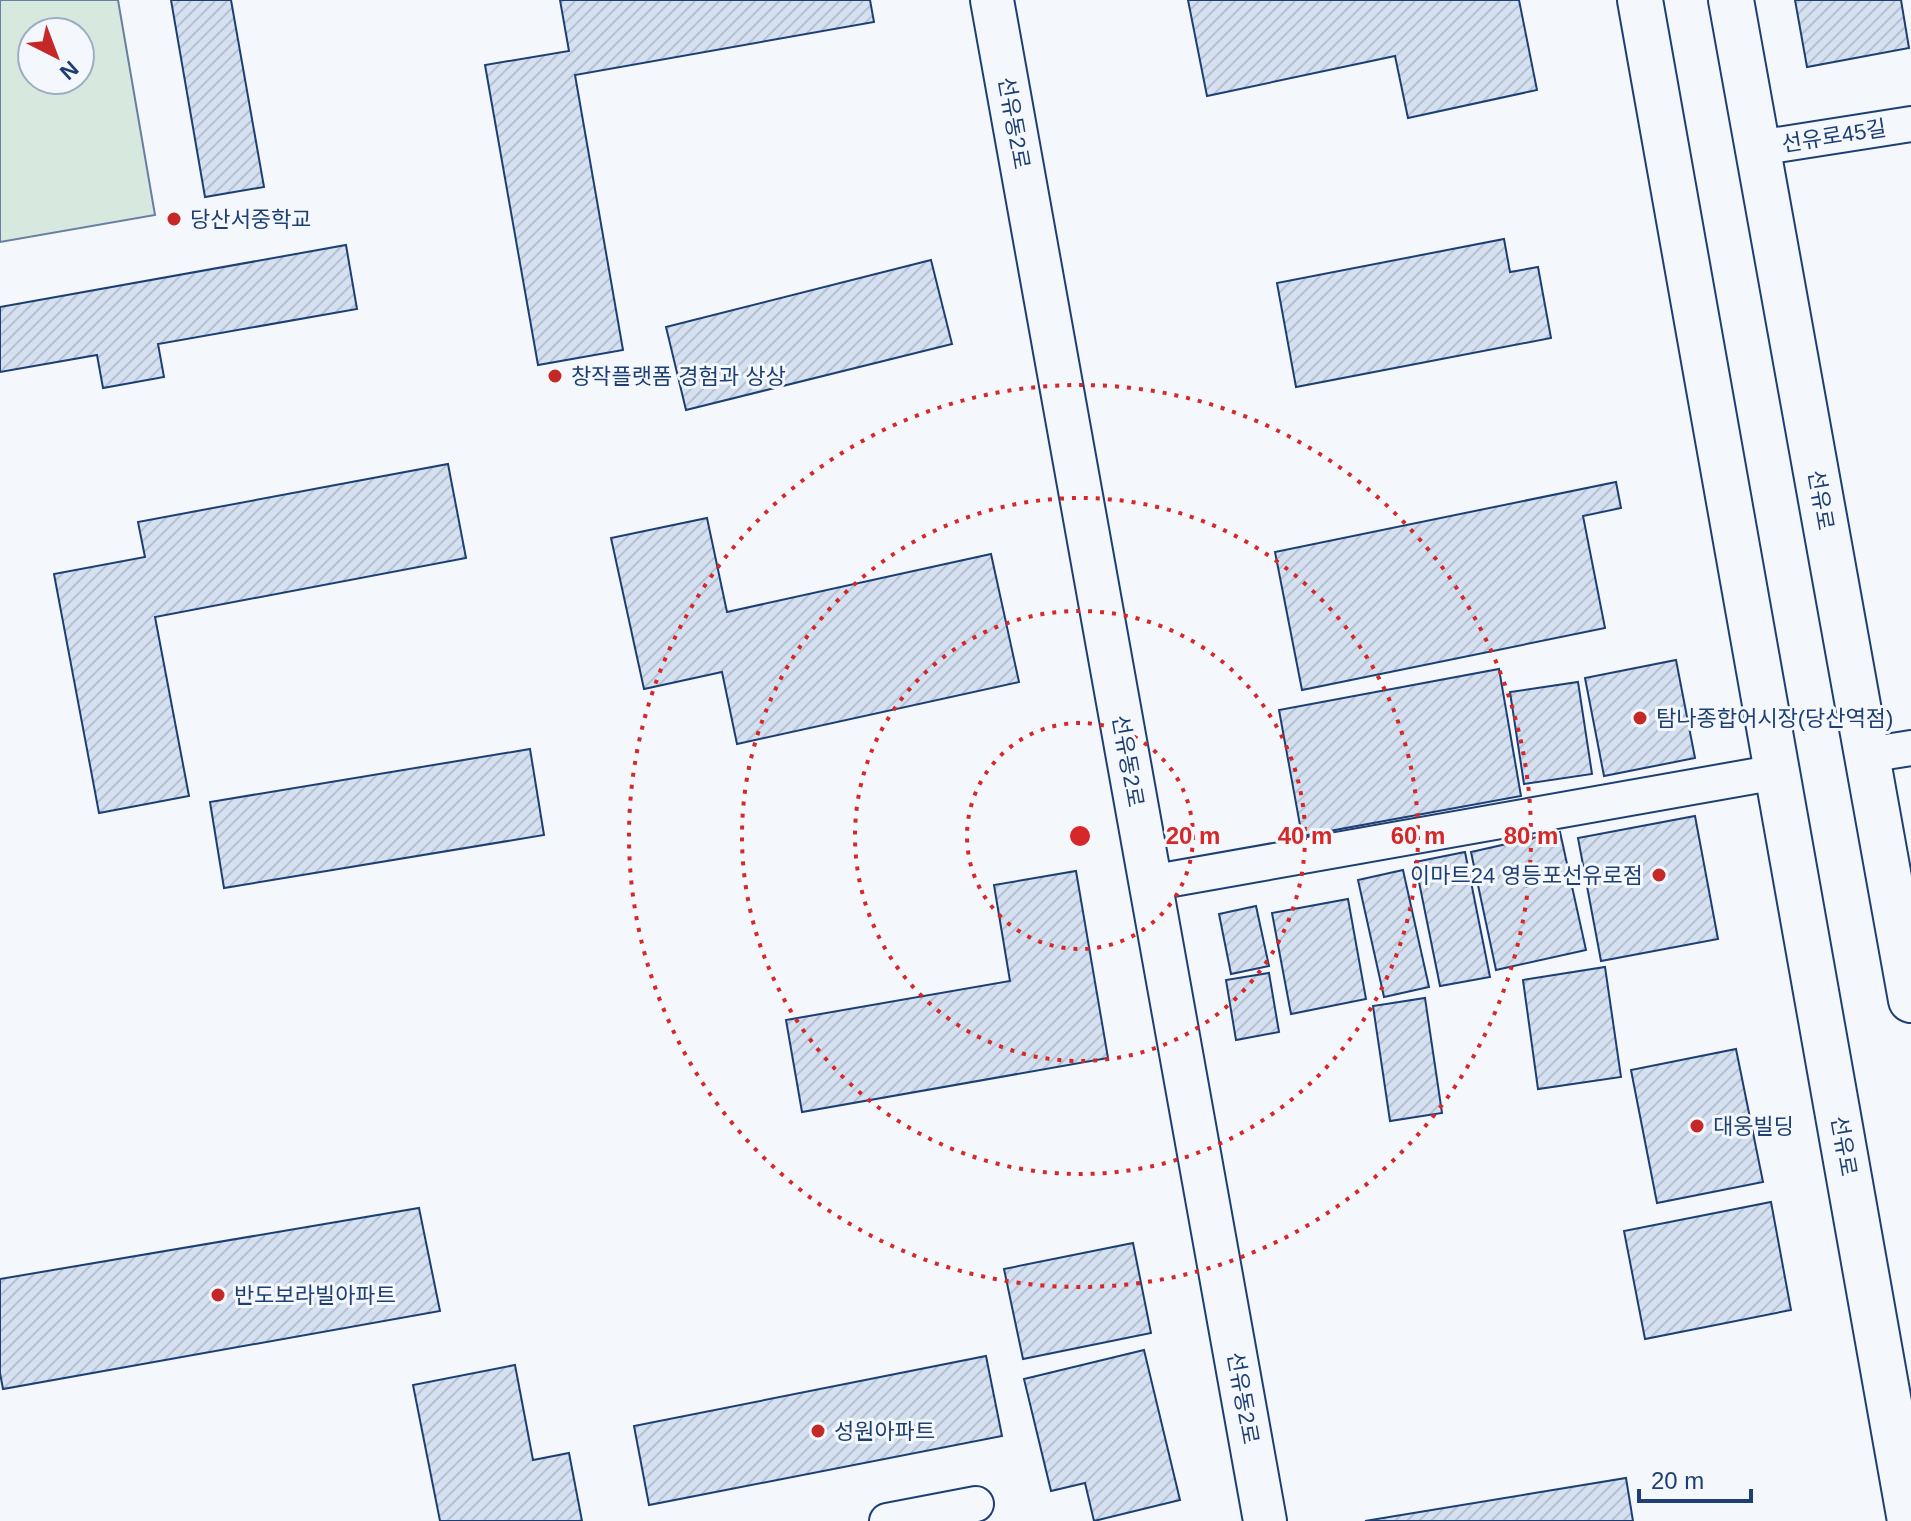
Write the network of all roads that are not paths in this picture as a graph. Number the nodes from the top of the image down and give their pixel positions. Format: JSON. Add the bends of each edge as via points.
{"nodes":[{"id":1,"x":992,"y":0,"type":"edge"},
{"id":2,"x":1640,"y":0,"type":"edge"},
{"id":3,"x":1731,"y":0,"type":"edge"},
{"id":4,"x":1911,"y":124,"type":"edge"},
{"id":5,"x":1758,"y":148,"type":"junction"},
{"id":6,"x":1911,"y":748,"type":"edge"},
{"id":7,"x":1867,"y":755,"type":"junction"},
{"id":8,"x":1777,"y":772,"type":"junction"},
{"id":9,"x":1150,"y":883,"type":"junction"},
{"id":10,"x":1911,"y":1000,"type":"edge"},
{"id":11,"x":976,"y":1504,"type":"dead end"},
{"id":12,"x":887,"y":1521,"type":"edge"},
{"id":13,"x":1265,"y":1521,"type":"edge"},
{"id":14,"x":1910,"y":1521,"type":"edge"}],
"edges":[{"from":1,"to":9,"type":"street","name":"선유동2로"},
{"from":2,"to":8,"type":"main road","name":"선유로"},
{"from":3,"to":5,"type":"main road","name":"선유로"},
{"from":4,"to":5,"type":"street","name":"선유로45길"},
{"from":5,"to":7,"type":"main road","name":"선유로"},
{"from":6,"to":7,"type":"street"},
{"from":7,"to":10,"type":"main road","name":"선유로"},
{"from":8,"to":9,"type":"street"},
{"from":8,"to":14,"type":"main road","name":"선유로"},
{"from":9,"to":13,"type":"street","name":"선유동2로"},
{"from":11,"to":12,"type":"street"}]}
